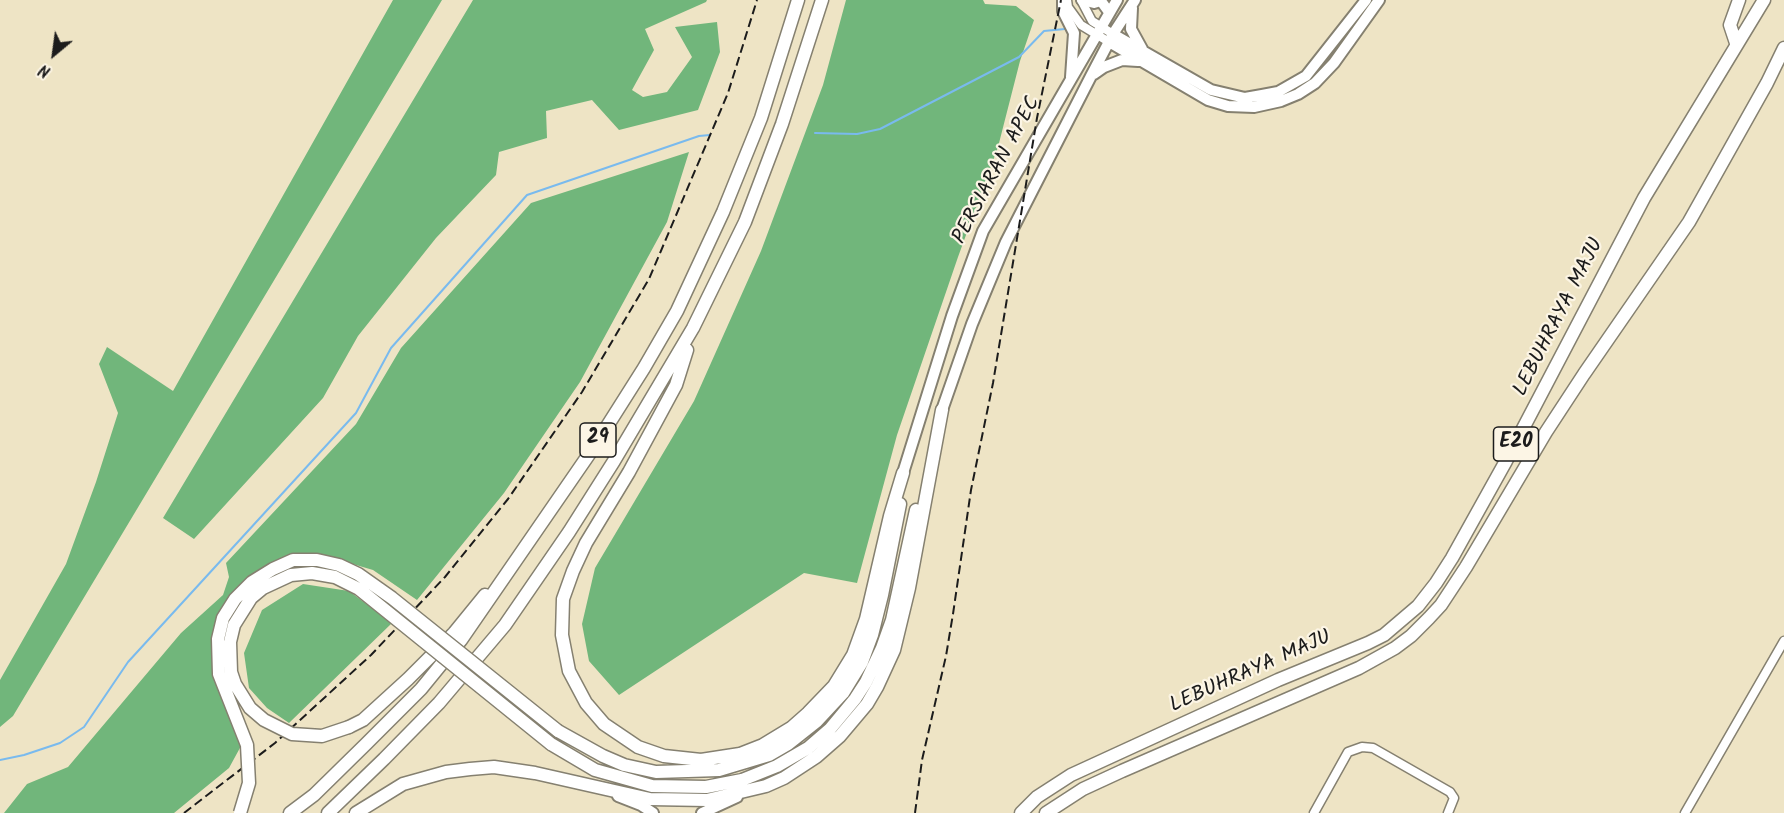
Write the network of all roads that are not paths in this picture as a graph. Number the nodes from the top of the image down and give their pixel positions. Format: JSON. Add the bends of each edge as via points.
{"nodes":[{"id":1,"x":798,"y":0,"type":"edge"},
{"id":2,"x":822,"y":0,"type":"edge"},
{"id":3,"x":1065,"y":0,"type":"edge"},
{"id":4,"x":1081,"y":0,"type":"edge"},
{"id":5,"x":1117,"y":0,"type":"edge"},
{"id":6,"x":1366,"y":0,"type":"edge"},
{"id":7,"x":1379,"y":0,"type":"edge"},
{"id":8,"x":1738,"y":0,"type":"edge"},
{"id":9,"x":1764,"y":0,"type":"edge"},
{"id":10,"x":1133,"y":3,"type":"edge"},
{"id":11,"x":1109,"y":12,"type":"junction"},
{"id":12,"x":1098,"y":31,"type":"junction"},
{"id":13,"x":1111,"y":38,"type":"junction"},
{"id":14,"x":1736,"y":43,"type":"junction"},
{"id":15,"x":1784,"y":48,"type":"edge"},
{"id":16,"x":1145,"y":58,"type":"junction"},
{"id":17,"x":1784,"y":68,"type":"edge"},
{"id":18,"x":1091,"y":76,"type":"junction"},
{"id":19,"x":1071,"y":78,"type":"junction"},
{"id":20,"x":1767,"y":83,"type":"junction"},
{"id":21,"x":693,"y":328,"type":"junction"},
{"id":22,"x":942,"y":410,"type":"junction"},
{"id":23,"x":903,"y":473,"type":"junction"},
{"id":24,"x":545,"y":518,"type":"junction"},
{"id":25,"x":1784,"y":641,"type":"edge"},
{"id":26,"x":591,"y":786,"type":"junction"},
{"id":27,"x":766,"y":786,"type":"junction"},
{"id":28,"x":240,"y":813,"type":"edge"},
{"id":29,"x":290,"y":813,"type":"edge"},
{"id":30,"x":327,"y":813,"type":"edge"},
{"id":31,"x":356,"y":813,"type":"edge"},
{"id":32,"x":653,"y":813,"type":"edge"},
{"id":33,"x":702,"y":813,"type":"edge"},
{"id":34,"x":1021,"y":813,"type":"edge"},
{"id":35,"x":1046,"y":813,"type":"edge"},
{"id":36,"x":1314,"y":813,"type":"edge"},
{"id":37,"x":1448,"y":813,"type":"edge"},
{"id":38,"x":1685,"y":813,"type":"edge"}],
"edges":[{"from":1,"to":24,"type":"highway","number":"29","via":[[761,118],[677,311],[594,447]]},
{"from":2,"to":21,"type":"highway","number":"29","via":[[745,222]]},
{"from":3,"to":12,"type":"street","via":[[1081,26]]},
{"from":3,"to":19,"type":"main road","via":[[1063,11],[1074,33]]},
{"from":4,"to":11,"type":"main road","via":[[1101,1]]},
{"from":4,"to":12,"type":"street"},
{"from":5,"to":11,"type":"main road","name":"PERSIARAN APEC"},
{"from":6,"to":16,"type":"main road","via":[[1306,76],[1278,92],[1245,98],[1222,94]]},
{"from":7,"to":16,"type":"main road","via":[[1321,77],[1298,94],[1281,100],[1254,106],[1218,104],[1198,95]]},
{"from":8,"to":14,"type":"highway","via":[[1730,25]]},
{"from":9,"to":14,"type":"highway","name":"LEBUHRAYA MAJU","number":"E20"},
{"from":10,"to":13,"type":"main road","name":"PERSIARAN APEC"},
{"from":10,"to":16,"type":"main road","via":[[1131,29]]},
{"from":11,"to":12,"type":"main road","name":"PERSIARAN APEC"},
{"from":12,"to":13,"type":"street"},
{"from":12,"to":19,"type":"main road","name":"PERSIARAN APEC"},
{"from":13,"to":16,"type":"main road"},
{"from":13,"to":18,"type":"main road","name":"PERSIARAN APEC"},
{"from":14,"to":34,"type":"highway","name":"LEBUHRAYA MAJU","number":"E20","via":[[1644,198],[1452,558],[1418,606],[1384,635],[1368,643],[1071,775],[1037,797]]},
{"from":15,"to":20,"type":"highway","name":"LEBUHRAYA MAJU","number":"E20"},
{"from":16,"to":18,"type":"main road","via":[[1122,60]]},
{"from":17,"to":20,"type":"highway"},
{"from":18,"to":22,"type":"main road","name":"PERSIARAN APEC","via":[[1006,242]]},
{"from":19,"to":23,"type":"main road","name":"PERSIARAN APEC","via":[[983,231]]},
{"from":20,"to":35,"type":"highway","name":"LEBUHRAYA MAJU","number":"E20","via":[[1689,222],[1578,383],[1466,567],[1430,618],[1395,648],[1359,668],[1083,789]]},
{"from":21,"to":23,"type":"highway","via":[[676,385],[586,543],[563,600],[562,635],[569,671],[586,703],[604,724],[638,747],[664,756],[701,760],[740,754],[791,728],[834,686],[853,655]]},
{"from":21,"to":30,"type":"highway","number":"29","via":[[609,470],[505,625],[439,704]]},
{"from":22,"to":24,"type":"highway","bridge":true,"via":[[892,620],[866,682],[830,729],[808,748],[742,780],[706,788],[652,786],[595,771],[551,744],[359,589],[312,573],[291,575],[251,598],[234,625],[230,642],[235,684],[250,708],[292,734],[322,736],[349,728],[363,720],[454,633]]},
{"from":22,"to":27,"type":"highway","via":[[900,630],[877,687],[840,736],[816,757]]},
{"from":23,"to":28,"type":"highway","bridge":true,"via":[[898,520],[872,635],[862,662],[843,693],[799,737],[769,755],[703,771],[656,772],[624,765],[558,731],[392,598],[339,565],[293,560],[273,569],[235,599],[223,618],[218,639],[219,674],[247,745],[249,783]]},
{"from":24,"to":29,"type":"highway","number":"29","via":[[461,640],[421,688],[314,795]]},
{"from":25,"to":38,"type":"street"},
{"from":26,"to":27,"type":"highway","via":[[650,798],[707,800]]},
{"from":26,"to":31,"type":"highway","via":[[494,767],[470,769],[403,784]]},
{"from":26,"to":32,"type":"main road"},
{"from":27,"to":33,"type":"main road"},
{"from":36,"to":37,"type":"street","via":[[1348,752],[1362,747],[1373,748],[1450,792],[1454,798]]}]}
